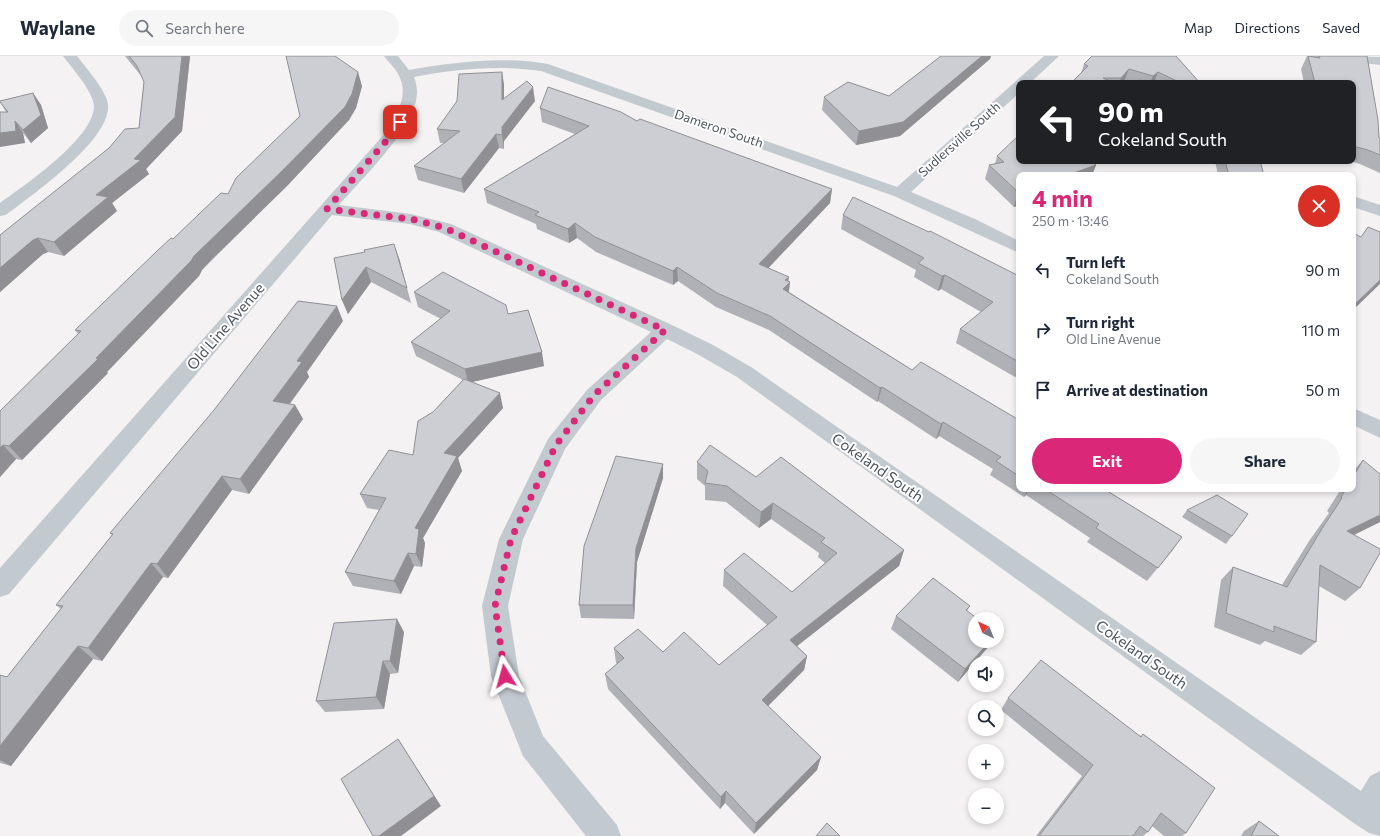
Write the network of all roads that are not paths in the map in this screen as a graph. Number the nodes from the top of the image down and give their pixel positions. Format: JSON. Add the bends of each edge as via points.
{"nodes":[{"id":1,"x":70,"y":56,"type":"edge"},
{"id":2,"x":391,"y":56,"type":"edge"},
{"id":3,"x":1052,"y":56,"type":"edge"},
{"id":4,"x":1336,"y":56,"type":"edge"},
{"id":5,"x":1380,"y":61,"type":"edge"},
{"id":6,"x":407,"y":74,"type":"junction"},
{"id":7,"x":1025,"y":80,"type":"edge"},
{"id":8,"x":1016,"y":89,"type":"edge"},
{"id":9,"x":900,"y":193,"type":"junction"},
{"id":10,"x":1356,"y":202,"type":"edge"},
{"id":11,"x":327,"y":209,"type":"junction"},
{"id":12,"x":0,"y":211,"type":"edge"},
{"id":13,"x":1380,"y":211,"type":"edge"},
{"id":14,"x":1016,"y":246,"type":"edge"},
{"id":15,"x":665,"y":330,"type":"junction"},
{"id":16,"x":1356,"y":418,"type":"edge"},
{"id":17,"x":1380,"y":430,"type":"edge"},
{"id":18,"x":0,"y":586,"type":"edge"},
{"id":19,"x":1380,"y":786,"type":"edge"},
{"id":20,"x":1373,"y":818,"type":"edge"},
{"id":21,"x":606,"y":836,"type":"edge"}],
"edges":[{"from":1,"to":12,"type":"street","via":[[93,88],[101,106],[98,122],[82,144],[63,162]]},
{"from":2,"to":6,"type":"street"},
{"from":3,"to":7,"type":"street"},
{"from":4,"to":5,"type":"street"},
{"from":6,"to":9,"type":"street","name":"Dameron South","via":[[482,62],[514,62],[543,67]]},
{"from":6,"to":11,"type":"street","name":"Old Line Avenue","via":[[411,95],[407,111],[393,133]]},
{"from":8,"to":9,"type":"street","name":"Sudlersville South"},
{"from":9,"to":14,"type":"street","name":"Dameron South"},
{"from":10,"to":13,"type":"street"},
{"from":11,"to":15,"type":"street","name":"Cokeland South","via":[[411,219],[445,228]]},
{"from":11,"to":18,"type":"street","name":"Old Line Avenue"},
{"from":15,"to":20,"type":"street","name":"Cokeland South","via":[[744,372]]},
{"from":15,"to":21,"type":"street","via":[[594,395],[556,445],[511,539],[495,606],[505,676],[533,746]]},
{"from":16,"to":17,"type":"street"},
{"from":19,"to":20,"type":"street"}]}
